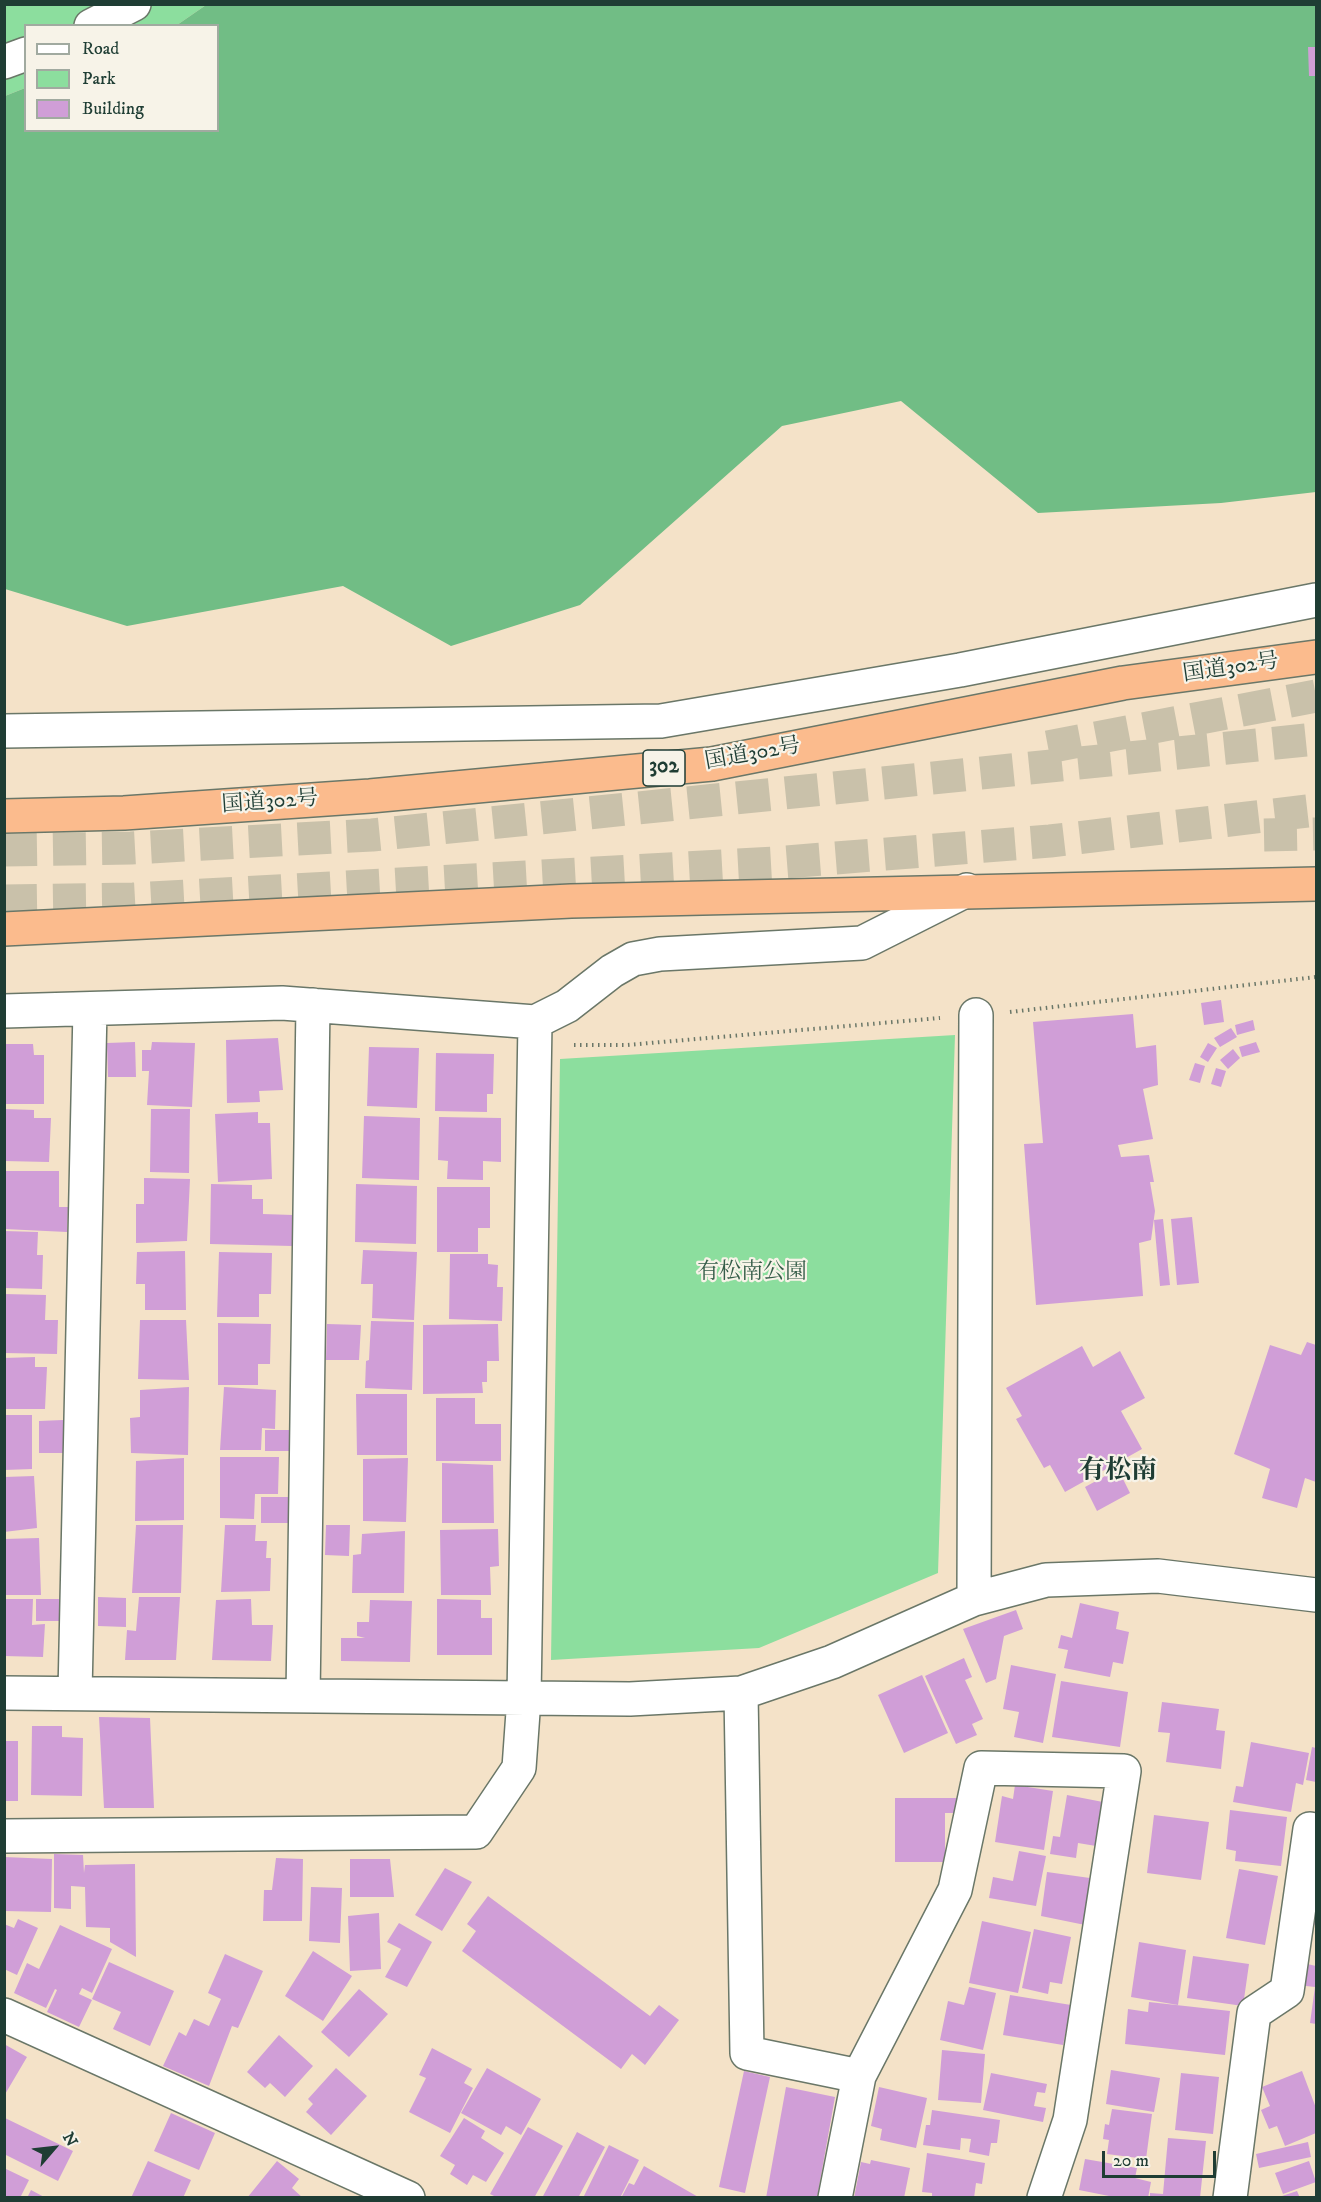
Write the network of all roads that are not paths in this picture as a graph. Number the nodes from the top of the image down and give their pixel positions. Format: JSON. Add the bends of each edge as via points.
{"nodes":[{"id":1,"x":134,"y":4,"type":"edge"},
{"id":2,"x":95,"y":24,"type":"edge"},
{"id":3,"x":24,"y":55,"type":"edge"},
{"id":4,"x":4,"y":63,"type":"edge"},
{"id":5,"x":1317,"y":600,"type":"edge"},
{"id":6,"x":1317,"y":657,"type":"edge"},
{"id":7,"x":4,"y":731,"type":"edge"},
{"id":8,"x":4,"y":816,"type":"edge"},
{"id":9,"x":1317,"y":884,"type":"edge"},
{"id":10,"x":967,"y":891,"type":"junction"},
{"id":11,"x":4,"y":929,"type":"edge"},
{"id":12,"x":313,"y":1005,"type":"junction"},
{"id":13,"x":90,"y":1009,"type":"junction"},
{"id":14,"x":4,"y":1011,"type":"edge"},
{"id":15,"x":976,"y":1016,"type":"road end"},
{"id":16,"x":535,"y":1034,"type":"junction"},
{"id":17,"x":1317,"y":1595,"type":"edge"},
{"id":18,"x":974,"y":1599,"type":"junction"},
{"id":19,"x":4,"y":1693,"type":"edge"},
{"id":20,"x":75,"y":1693,"type":"junction"},
{"id":21,"x":741,"y":1693,"type":"junction"},
{"id":22,"x":303,"y":1696,"type":"junction"},
{"id":23,"x":524,"y":1698,"type":"junction"},
{"id":24,"x":1317,"y":1831,"type":"edge"},
{"id":25,"x":4,"y":1836,"type":"edge"},
{"id":26,"x":4,"y":2015,"type":"edge"},
{"id":27,"x":859,"y":2076,"type":"junction"},
{"id":28,"x":408,"y":2198,"type":"edge"},
{"id":29,"x":835,"y":2198,"type":"edge"},
{"id":30,"x":1044,"y":2198,"type":"edge"},
{"id":31,"x":1230,"y":2198,"type":"edge"}],
"edges":[{"from":1,"to":2,"type":"street"},
{"from":3,"to":4,"type":"street"},
{"from":5,"to":7,"type":"street","via":[[960,670],[661,721]]},
{"from":6,"to":8,"type":"highway","name":"国道302号","number":"302","via":[[1123,683],[712,764],[358,797],[124,813]]},
{"from":9,"to":10,"type":"highway"},
{"from":10,"to":11,"type":"highway","via":[[571,902]]},
{"from":10,"to":16,"type":"street","via":[[862,943],[660,954],[633,959],[612,971]]},
{"from":12,"to":13,"type":"street"},
{"from":12,"to":16,"type":"street"},
{"from":12,"to":22,"type":"street"},
{"from":13,"to":14,"type":"street"},
{"from":13,"to":20,"type":"street"},
{"from":15,"to":18,"type":"street"},
{"from":16,"to":23,"type":"street"},
{"from":17,"to":18,"type":"street","via":[[1158,1576],[1046,1580]]},
{"from":18,"to":21,"type":"street","via":[[832,1662]]},
{"from":19,"to":20,"type":"street"},
{"from":20,"to":22,"type":"street"},
{"from":21,"to":23,"type":"street","via":[[630,1699]]},
{"from":21,"to":27,"type":"street","via":[[747,2053]]},
{"from":22,"to":23,"type":"street"},
{"from":23,"to":25,"type":"street","via":[[519,1768],[476,1832]]},
{"from":24,"to":31,"type":"street","via":[[1310,1829],[1287,1991],[1254,2013]]},
{"from":26,"to":28,"type":"street"},
{"from":27,"to":29,"type":"street"},
{"from":27,"to":30,"type":"street","via":[[955,1890],[981,1768],[1124,1771],[1070,2120]]}]}
